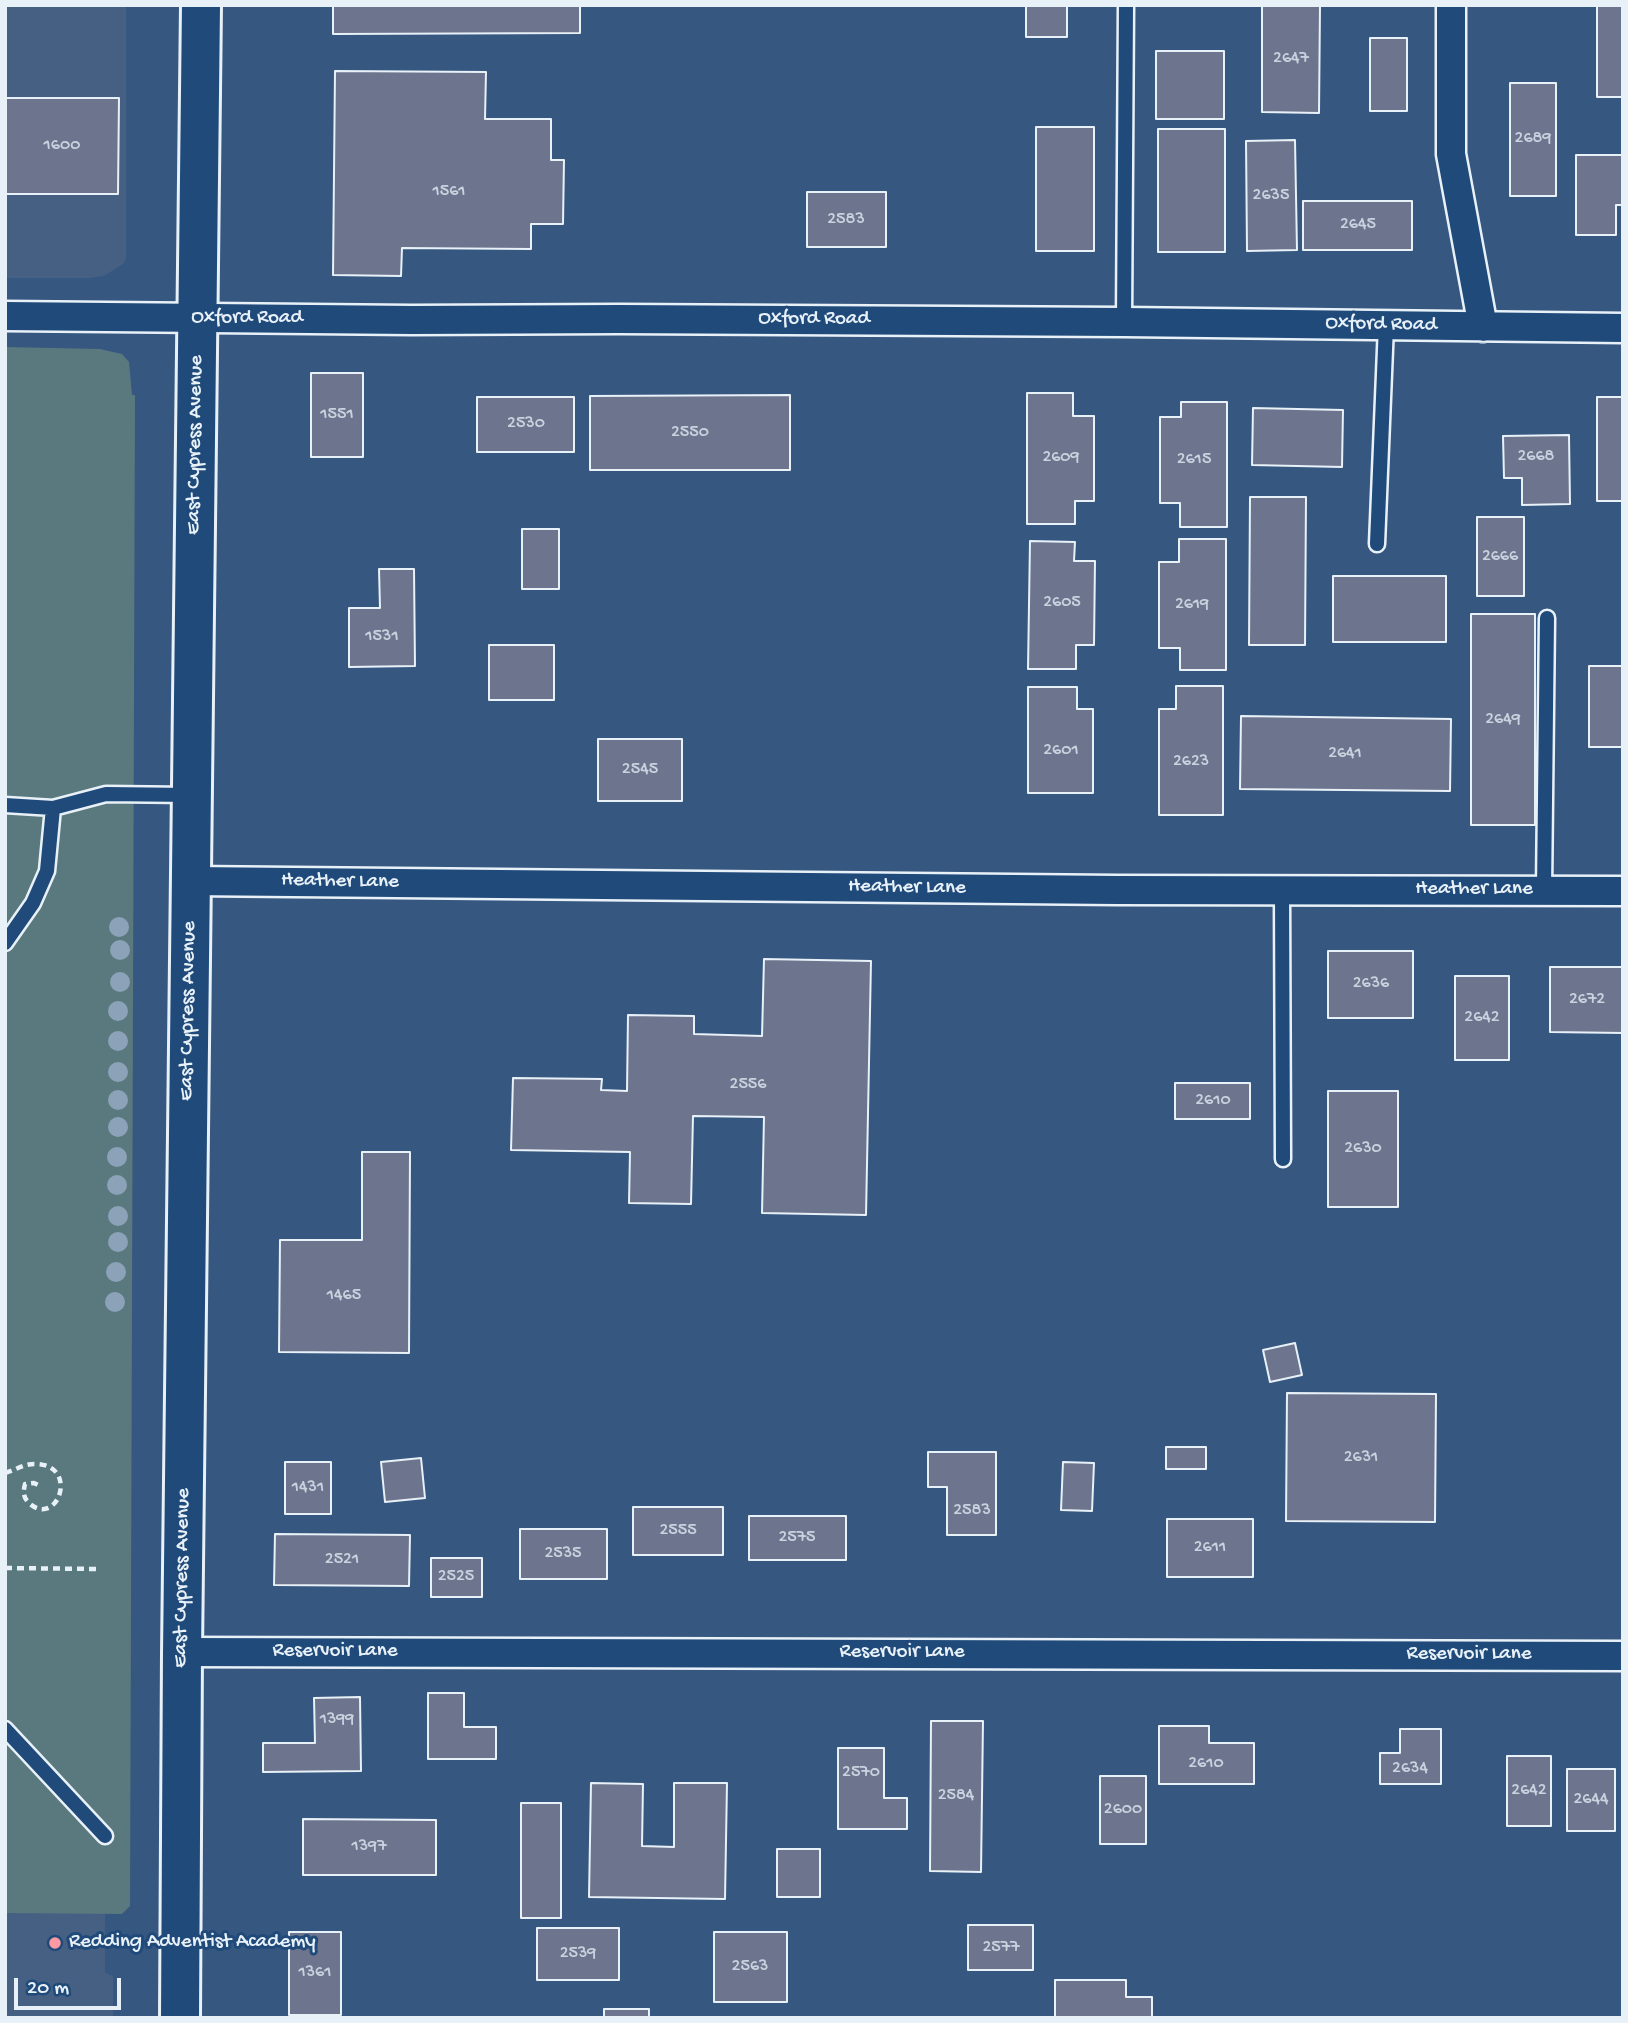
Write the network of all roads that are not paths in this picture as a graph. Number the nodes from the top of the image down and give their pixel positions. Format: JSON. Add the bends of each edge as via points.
{"nodes":[{"id":1,"x":201,"y":5,"type":"edge"},
{"id":2,"x":1126,"y":5,"type":"edge"},
{"id":3,"x":1451,"y":5,"type":"edge"},
{"id":4,"x":5,"y":316,"type":"edge"},
{"id":5,"x":198,"y":319,"type":"junction"},
{"id":6,"x":1124,"y":322,"type":"junction"},
{"id":7,"x":1386,"y":326,"type":"junction"},
{"id":8,"x":1483,"y":327,"type":"junction"},
{"id":9,"x":1623,"y":328,"type":"edge"},
{"id":10,"x":1377,"y":544,"type":"dead end"},
{"id":11,"x":1547,"y":618,"type":"dead end"},
{"id":12,"x":192,"y":795,"type":"junction"},
{"id":13,"x":5,"y":805,"type":"edge"},
{"id":14,"x":53,"y":808,"type":"junction"},
{"id":15,"x":190,"y":881,"type":"junction"},
{"id":16,"x":1282,"y":890,"type":"junction"},
{"id":17,"x":1544,"y":890,"type":"junction"},
{"id":18,"x":1623,"y":891,"type":"edge"},
{"id":19,"x":5,"y":943,"type":"edge"},
{"id":20,"x":1283,"y":1159,"type":"dead end"},
{"id":21,"x":182,"y":1651,"type":"junction"},
{"id":22,"x":1623,"y":1656,"type":"edge"},
{"id":23,"x":5,"y":1729,"type":"edge"},
{"id":24,"x":104,"y":1836,"type":"dead end"},
{"id":25,"x":180,"y":2018,"type":"edge"}],
"edges":[{"from":1,"to":5,"type":"main road","name":"East Cypress Avenue"},
{"from":2,"to":6,"type":"lane"},
{"from":3,"to":8,"type":"street","via":[[1451,154]]},
{"from":4,"to":5,"type":"street","name":"Oxford Road"},
{"from":5,"to":6,"type":"street","name":"Oxford Road"},
{"from":5,"to":12,"type":"main road","name":"East Cypress Avenue"},
{"from":6,"to":7,"type":"street","name":"Oxford Road"},
{"from":7,"to":8,"type":"street","name":"Oxford Road"},
{"from":7,"to":10,"type":"lane"},
{"from":8,"to":9,"type":"street","name":"Oxford Road"},
{"from":11,"to":17,"type":"lane"},
{"from":12,"to":14,"type":"lane","via":[[106,794]]},
{"from":12,"to":15,"type":"main road","name":"East Cypress Avenue"},
{"from":13,"to":14,"type":"lane"},
{"from":14,"to":19,"type":"lane","via":[[47,871],[33,903]]},
{"from":15,"to":16,"type":"street","name":"Heather Lane"},
{"from":15,"to":21,"type":"main road","name":"East Cypress Avenue"},
{"from":16,"to":17,"type":"street","name":"Heather Lane"},
{"from":16,"to":20,"type":"lane"},
{"from":17,"to":18,"type":"street","name":"Heather Lane"},
{"from":21,"to":22,"type":"street","name":"Reservoir Lane"},
{"from":21,"to":25,"type":"main road","name":"East Cypress Avenue"},
{"from":23,"to":24,"type":"lane"}]}
